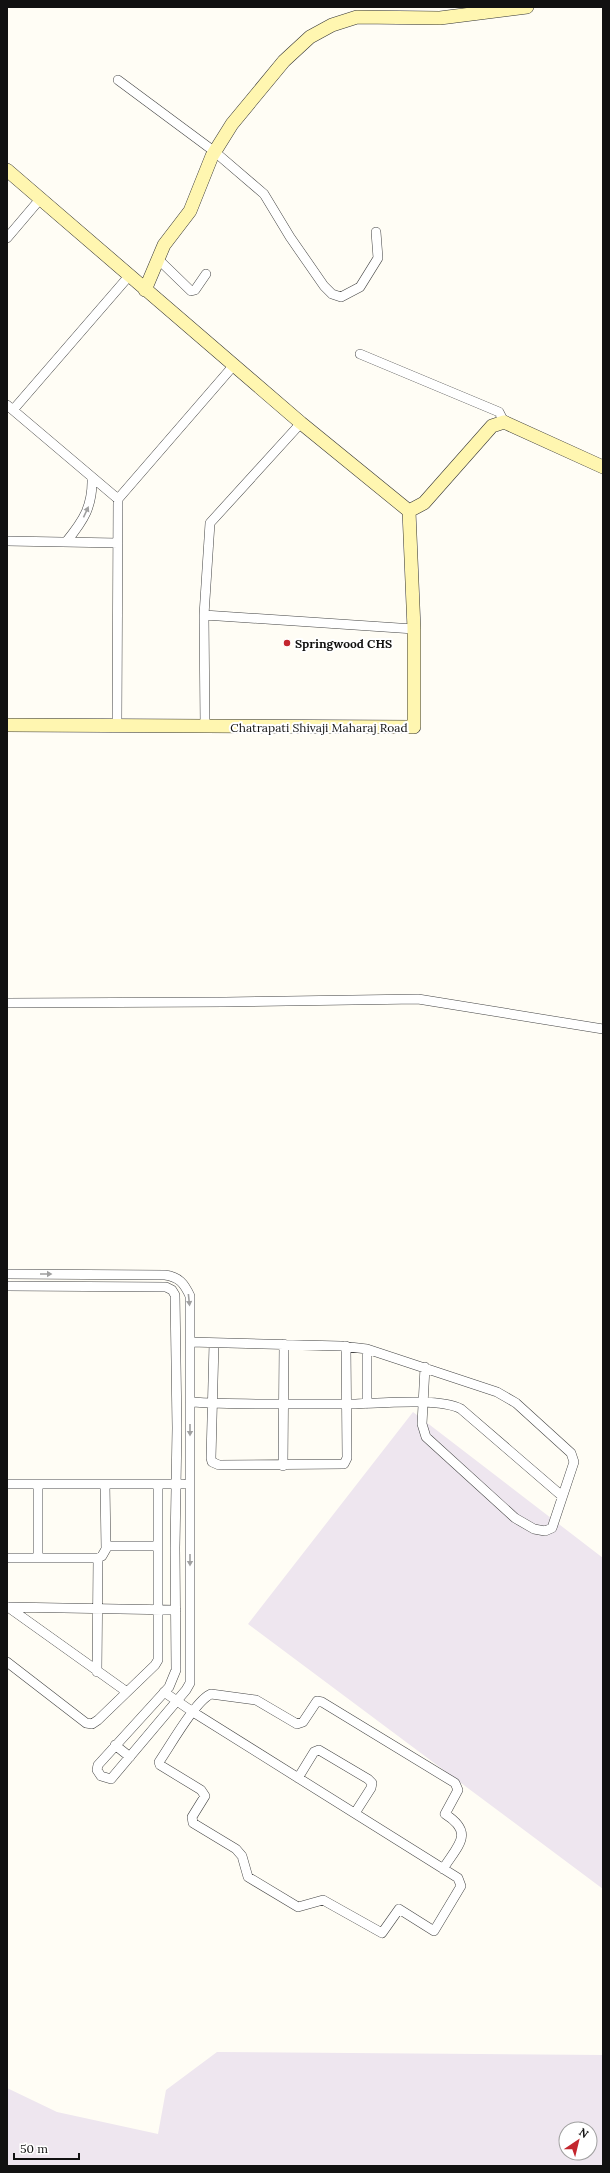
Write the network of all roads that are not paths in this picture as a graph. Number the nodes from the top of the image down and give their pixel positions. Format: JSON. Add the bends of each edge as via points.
{"nodes":[{"id":1,"x":527,"y":7,"type":"edge"},
{"id":2,"x":118,"y":80,"type":"dead end"},
{"id":3,"x":215,"y":152,"type":"junction"},
{"id":4,"x":7,"y":170,"type":"edge"},
{"id":5,"x":41,"y":198,"type":"junction"},
{"id":6,"x":376,"y":232,"type":"dead end"},
{"id":7,"x":7,"y":238,"type":"edge"},
{"id":8,"x":158,"y":259,"type":"junction"},
{"id":9,"x":206,"y":274,"type":"dead end"},
{"id":10,"x":129,"y":276,"type":"junction"},
{"id":11,"x":145,"y":290,"type":"junction"},
{"id":12,"x":360,"y":354,"type":"dead end"},
{"id":13,"x":234,"y":365,"type":"junction"},
{"id":14,"x":10,"y":408,"type":"edge"},
{"id":15,"x":504,"y":422,"type":"junction"},
{"id":16,"x":302,"y":423,"type":"junction"},
{"id":17,"x":603,"y":466,"type":"edge"},
{"id":18,"x":92,"y":477,"type":"junction"},
{"id":19,"x":118,"y":499,"type":"junction"},
{"id":20,"x":409,"y":511,"type":"junction"},
{"id":21,"x":7,"y":541,"type":"edge"},
{"id":22,"x":66,"y":542,"type":"junction"},
{"id":23,"x":118,"y":543,"type":"junction"},
{"id":24,"x":204,"y":615,"type":"junction"},
{"id":25,"x":414,"y":629,"type":"junction"},
{"id":26,"x":7,"y":725,"type":"edge"},
{"id":27,"x":117,"y":725,"type":"junction"},
{"id":28,"x":206,"y":726,"type":"junction"},
{"id":29,"x":7,"y":1003,"type":"edge"},
{"id":30,"x":603,"y":1029,"type":"edge"},
{"id":31,"x":7,"y":1274,"type":"edge"},
{"id":32,"x":180,"y":1280,"type":"junction"},
{"id":33,"x":7,"y":1286,"type":"edge"},
{"id":34,"x":172,"y":1290,"type":"junction"},
{"id":35,"x":190,"y":1342,"type":"junction"},
{"id":36,"x":214,"y":1343,"type":"junction"},
{"id":37,"x":284,"y":1344,"type":"junction"},
{"id":38,"x":346,"y":1346,"type":"junction"},
{"id":39,"x":367,"y":1349,"type":"junction"},
{"id":40,"x":425,"y":1367,"type":"junction"},
{"id":41,"x":190,"y":1402,"type":"junction"},
{"id":42,"x":423,"y":1403,"type":"junction"},
{"id":43,"x":212,"y":1404,"type":"junction"},
{"id":44,"x":284,"y":1404,"type":"junction"},
{"id":45,"x":347,"y":1404,"type":"junction"},
{"id":46,"x":367,"y":1404,"type":"junction"},
{"id":47,"x":283,"y":1466,"type":"junction"},
{"id":48,"x":7,"y":1484,"type":"edge"},
{"id":49,"x":38,"y":1484,"type":"junction"},
{"id":50,"x":105,"y":1484,"type":"junction"},
{"id":51,"x":158,"y":1484,"type":"junction"},
{"id":52,"x":176,"y":1484,"type":"junction"},
{"id":53,"x":190,"y":1484,"type":"junction"},
{"id":54,"x":562,"y":1496,"type":"junction"},
{"id":55,"x":106,"y":1546,"type":"junction"},
{"id":56,"x":158,"y":1546,"type":"junction"},
{"id":57,"x":7,"y":1558,"type":"edge"},
{"id":58,"x":38,"y":1558,"type":"junction"},
{"id":59,"x":98,"y":1558,"type":"junction"},
{"id":60,"x":8,"y":1607,"type":"edge"},
{"id":61,"x":97,"y":1608,"type":"junction"},
{"id":62,"x":158,"y":1610,"type":"junction"},
{"id":63,"x":176,"y":1610,"type":"junction"},
{"id":64,"x":7,"y":1662,"type":"edge"},
{"id":65,"x":97,"y":1672,"type":"junction"},
{"id":66,"x":127,"y":1692,"type":"junction"},
{"id":67,"x":164,"y":1692,"type":"junction"},
{"id":68,"x":177,"y":1702,"type":"junction"},
{"id":69,"x":193,"y":1712,"type":"junction"},
{"id":70,"x":115,"y":1745,"type":"junction"},
{"id":71,"x":130,"y":1757,"type":"junction"},
{"id":72,"x":298,"y":1778,"type":"junction"},
{"id":73,"x":355,"y":1813,"type":"junction"},
{"id":74,"x":443,"y":1869,"type":"junction"}],
"edges":[{"from":1,"to":3,"type":"street","via":[[440,18],[358,17],[332,25],[310,37],[284,62],[232,124]]},
{"from":2,"to":3,"type":"street"},
{"from":3,"to":6,"type":"street","via":[[264,194],[311,269],[332,294],[341,297],[350,293],[360,287],[369,275],[378,258]]},
{"from":3,"to":8,"type":"street","via":[[190,211],[164,244]]},
{"from":4,"to":5,"type":"street"},
{"from":5,"to":7,"type":"street"},
{"from":5,"to":10,"type":"street"},
{"from":8,"to":9,"type":"street","via":[[191,291],[195,290]]},
{"from":8,"to":11,"type":"street"},
{"from":10,"to":11,"type":"street"},
{"from":10,"to":14,"type":"street"},
{"from":11,"to":13,"type":"street"},
{"from":12,"to":15,"type":"street","via":[[499,412]]},
{"from":13,"to":16,"type":"street"},
{"from":13,"to":19,"type":"street"},
{"from":14,"to":18,"type":"street"},
{"from":15,"to":17,"type":"street"},
{"from":15,"to":20,"type":"street","via":[[492,426],[424,503]]},
{"from":16,"to":20,"type":"street"},
{"from":16,"to":24,"type":"street","via":[[210,523]]},
{"from":18,"to":19,"type":"street"},
{"from":22,"to":18,"type":"street","one_way":true,"via":[[88,510],[93,494]]},
{"from":19,"to":23,"type":"street"},
{"from":20,"to":25,"type":"street","name":"Chatrapati Shivaji Maharaj Road"},
{"from":21,"to":22,"type":"street"},
{"from":22,"to":23,"type":"street"},
{"from":23,"to":27,"type":"street"},
{"from":24,"to":25,"type":"street"},
{"from":24,"to":28,"type":"street"},
{"from":25,"to":28,"type":"street","name":"Chatrapati Shivaji Maharaj Road","via":[[414,727]]},
{"from":26,"to":27,"type":"street","name":"Chatrapati Shivaji Maharaj Road"},
{"from":27,"to":28,"type":"street","name":"Chatrapati Shivaji Maharaj Road"},
{"from":29,"to":30,"type":"street","via":[[418,999]]},
{"from":31,"to":32,"type":"street","one_way":true,"via":[[164,1274]]},
{"from":32,"to":34,"type":"street"},
{"from":32,"to":35,"type":"street","one_way":true,"via":[[190,1296]]},
{"from":33,"to":34,"type":"street","via":[[161,1287]]},
{"from":34,"to":52,"type":"street","via":[[176,1305]]},
{"from":35,"to":36,"type":"street"},
{"from":35,"to":41,"type":"street"},
{"from":36,"to":37,"type":"street"},
{"from":36,"to":43,"type":"street"},
{"from":37,"to":38,"type":"street"},
{"from":37,"to":44,"type":"street"},
{"from":38,"to":39,"type":"street"},
{"from":38,"to":45,"type":"street"},
{"from":39,"to":40,"type":"street"},
{"from":39,"to":46,"type":"street"},
{"from":40,"to":42,"type":"street"},
{"from":40,"to":54,"type":"street","via":[[506,1397],[569,1449],[574,1462]]},
{"from":41,"to":43,"type":"street"},
{"from":41,"to":53,"type":"street","one_way":true},
{"from":42,"to":46,"type":"street"},
{"from":42,"to":54,"type":"street","via":[[450,1405],[461,1409]]},
{"from":42,"to":54,"type":"street","via":[[422,1424],[426,1437],[515,1518],[534,1529],[549,1530],[552,1528]]},
{"from":43,"to":44,"type":"street"},
{"from":43,"to":47,"type":"street","via":[[212,1462],[219,1466]]},
{"from":44,"to":45,"type":"street"},
{"from":44,"to":47,"type":"street"},
{"from":45,"to":46,"type":"street"},
{"from":45,"to":47,"type":"street","via":[[347,1458],[344,1464]]},
{"from":48,"to":49,"type":"street"},
{"from":49,"to":50,"type":"street"},
{"from":49,"to":58,"type":"street"},
{"from":50,"to":51,"type":"street"},
{"from":50,"to":55,"type":"street"},
{"from":51,"to":52,"type":"street"},
{"from":51,"to":56,"type":"street"},
{"from":52,"to":53,"type":"street"},
{"from":52,"to":63,"type":"street"},
{"from":53,"to":68,"type":"street","one_way":true,"via":[[191,1677]]},
{"from":55,"to":56,"type":"street"},
{"from":55,"to":59,"type":"street","via":[[104,1553]]},
{"from":56,"to":62,"type":"street"},
{"from":57,"to":58,"type":"street"},
{"from":58,"to":59,"type":"street"},
{"from":59,"to":61,"type":"street"},
{"from":60,"to":61,"type":"street"},
{"from":60,"to":65,"type":"street"},
{"from":61,"to":62,"type":"street"},
{"from":61,"to":65,"type":"street"},
{"from":62,"to":63,"type":"street"},
{"from":62,"to":66,"type":"street","via":[[158,1660]]},
{"from":63,"to":67,"type":"street","via":[[176,1670],[174,1680]]},
{"from":64,"to":66,"type":"street","via":[[86,1724],[98,1720]]},
{"from":65,"to":66,"type":"street"},
{"from":67,"to":68,"type":"street"},
{"from":67,"to":70,"type":"street"},
{"from":68,"to":69,"type":"street"},
{"from":68,"to":71,"type":"street"},
{"from":69,"to":72,"type":"street"},
{"from":69,"to":74,"type":"street","via":[[205,1696],[212,1694],[248,1697],[297,1724],[303,1722],[316,1701],[322,1702],[447,1778],[458,1790],[445,1814],[458,1822],[462,1834]]},
{"from":69,"to":74,"type":"street","via":[[159,1762],[160,1765],[201,1790],[205,1796],[192,1817],[193,1823],[236,1849],[242,1856],[248,1877],[298,1907],[323,1900],[382,1933],[399,1909],[434,1931],[461,1886],[458,1878]]},
{"from":70,"to":71,"type":"street"},
{"from":70,"to":71,"type":"street","via":[[98,1765],[97,1770],[101,1776],[111,1780]]},
{"from":72,"to":73,"type":"street"},
{"from":72,"to":73,"type":"street","via":[[314,1752],[319,1750],[368,1779],[372,1783]]},
{"from":73,"to":74,"type":"street"}]}
